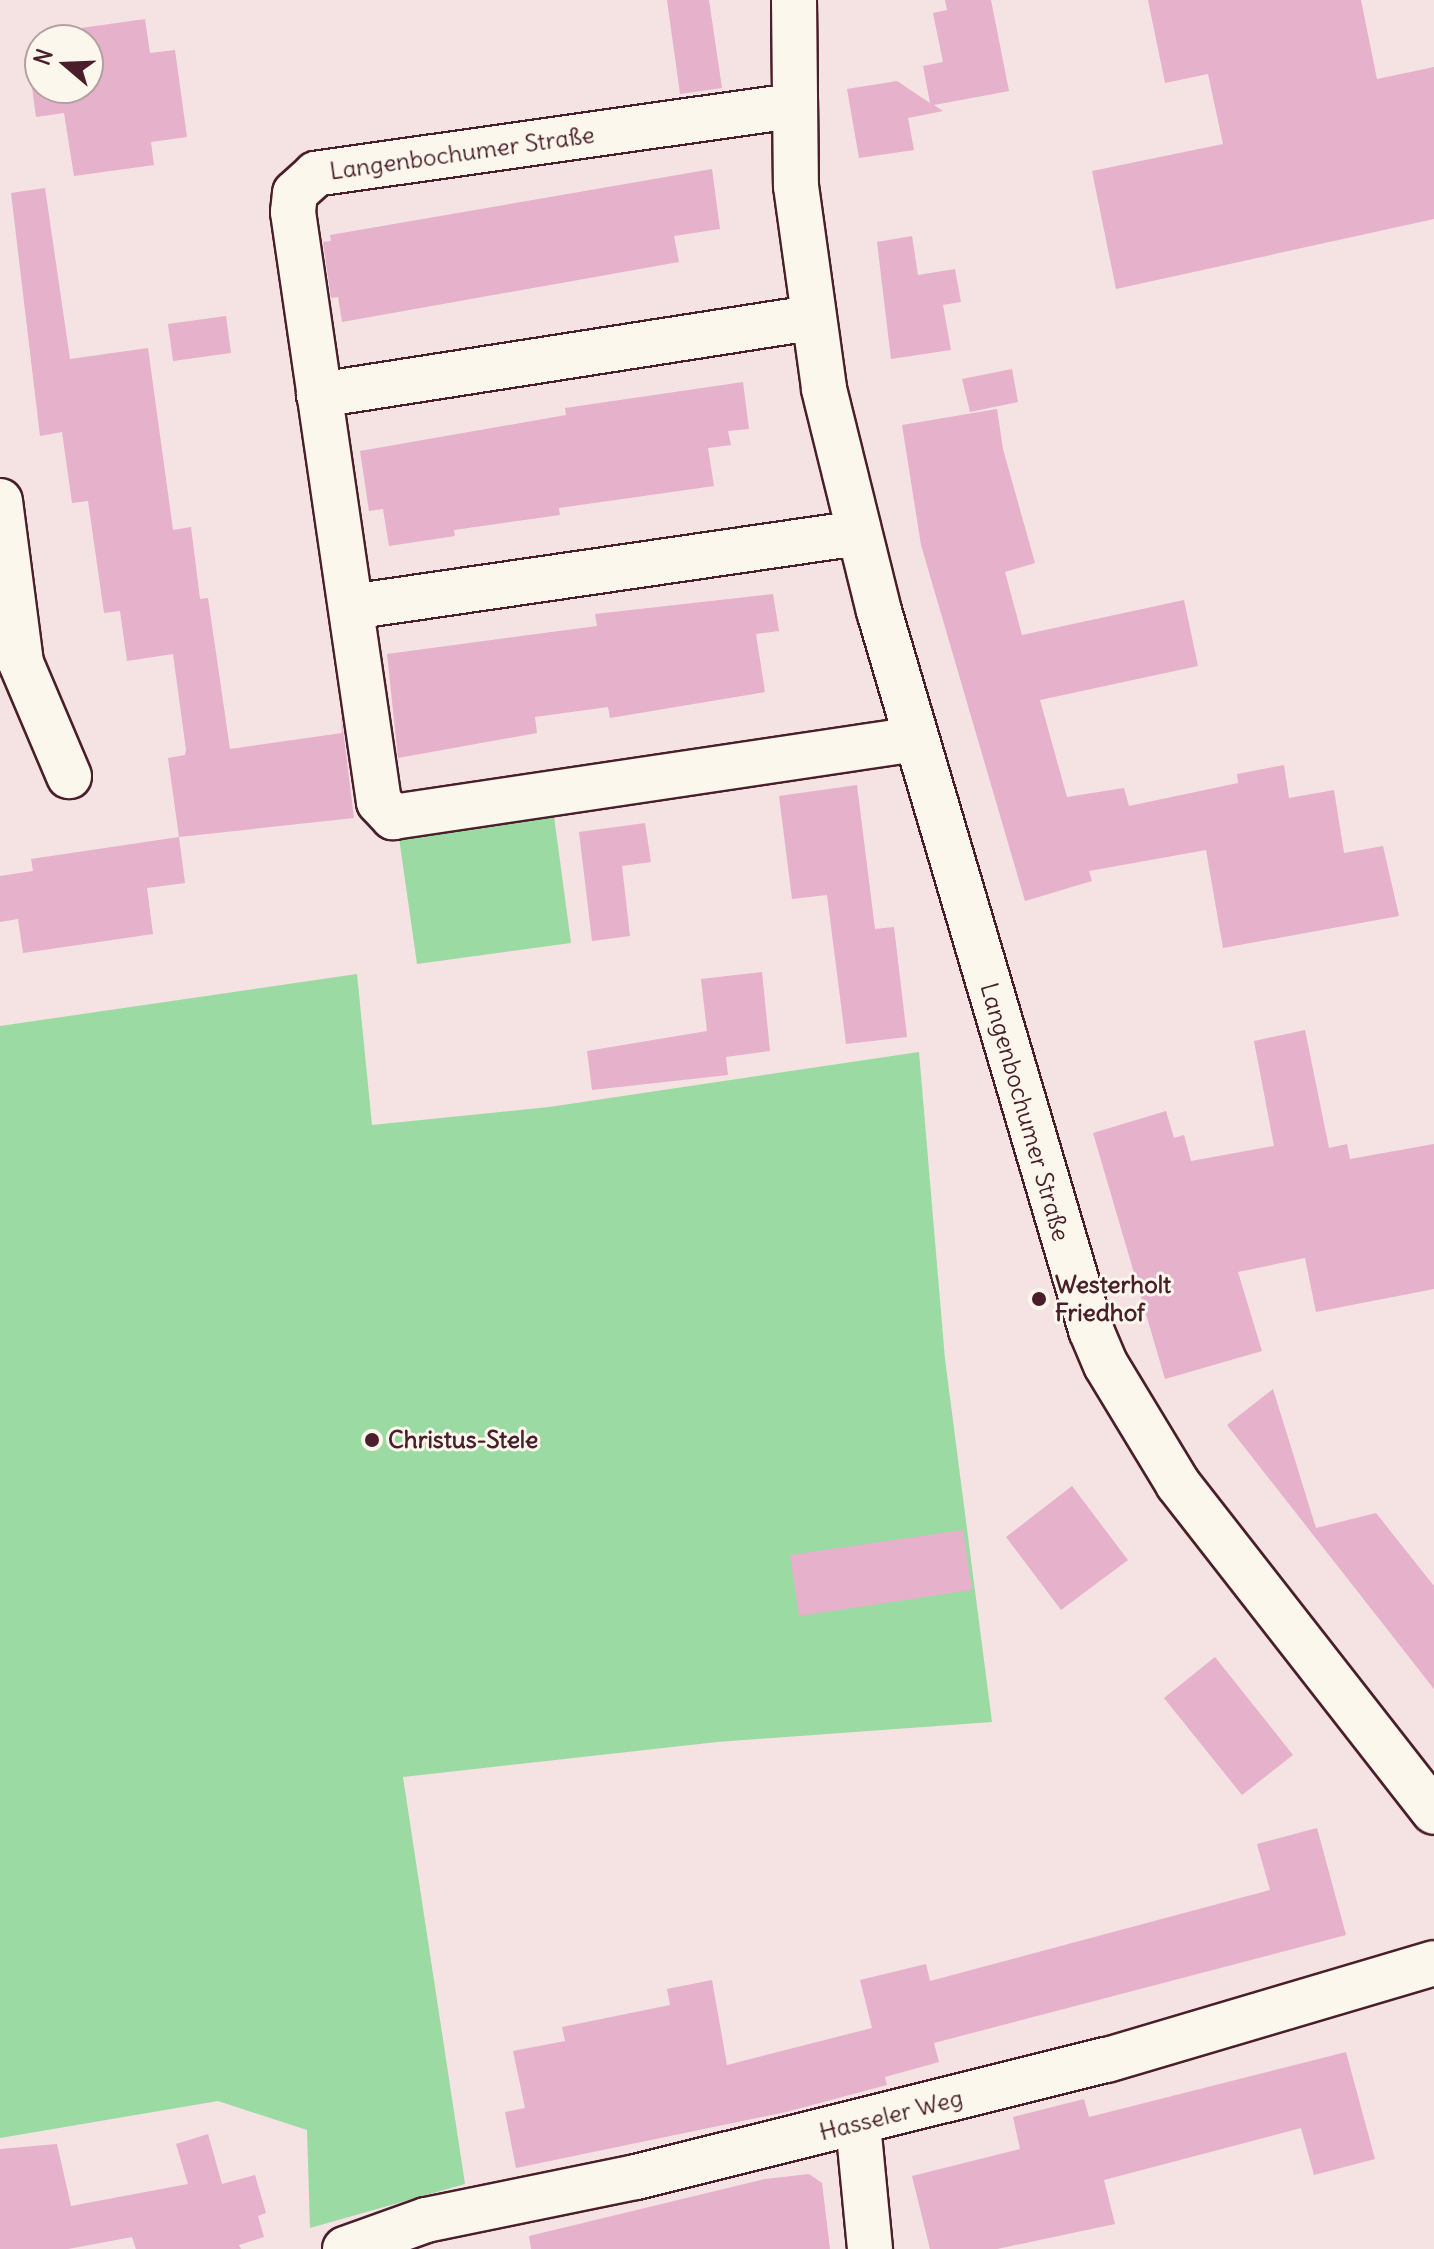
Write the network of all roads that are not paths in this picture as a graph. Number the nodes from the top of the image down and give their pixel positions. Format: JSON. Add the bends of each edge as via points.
{"nodes":[{"id":1,"x":794,"y":0,"type":"edge"},
{"id":2,"x":792,"y":106,"type":"junction"},
{"id":3,"x":811,"y":318,"type":"junction"},
{"id":4,"x":319,"y":395,"type":"junction"},
{"id":5,"x":0,"y":501,"type":"edge"},
{"id":6,"x":858,"y":533,"type":"junction"},
{"id":7,"x":351,"y":607,"type":"junction"},
{"id":8,"x":916,"y":739,"type":"junction"},
{"id":9,"x":69,"y":776,"type":"dead end"},
{"id":10,"x":1434,"y":1812,"type":"edge"},
{"id":11,"x":1434,"y":1963,"type":"edge"},
{"id":12,"x":858,"y":2124,"type":"junction"},
{"id":13,"x":345,"y":2249,"type":"edge"},
{"id":14,"x":870,"y":2249,"type":"edge"}],
"edges":[{"from":1,"to":2,"type":"street","name":"Langenbochumer Straße"},
{"from":2,"to":3,"type":"street","name":"Langenbochumer Straße"},
{"from":2,"to":4,"type":"street","name":"Langenbochumer Straße","via":[[316,174],[302,182],[293,212]]},
{"from":3,"to":4,"type":"street"},
{"from":3,"to":6,"type":"street","name":"Langenbochumer Straße"},
{"from":4,"to":7,"type":"street","name":"Langenbochumer Straße"},
{"from":5,"to":9,"type":"street","via":[[21,663]]},
{"from":6,"to":7,"type":"street"},
{"from":6,"to":8,"type":"street","name":"Langenbochumer Straße"},
{"from":7,"to":8,"type":"street","name":"Langenbochumer Straße","via":[[379,802],[393,817]]},
{"from":8,"to":10,"type":"street","name":"Langenbochumer Straße","via":[[1056,1218],[1106,1365],[1178,1484]]},
{"from":11,"to":12,"type":"street","name":"Hasseler Weg","via":[[1107,2060]]},
{"from":12,"to":13,"type":"street","name":"Hasseler Weg","via":[[426,2220]]},
{"from":12,"to":14,"type":"street"}]}
